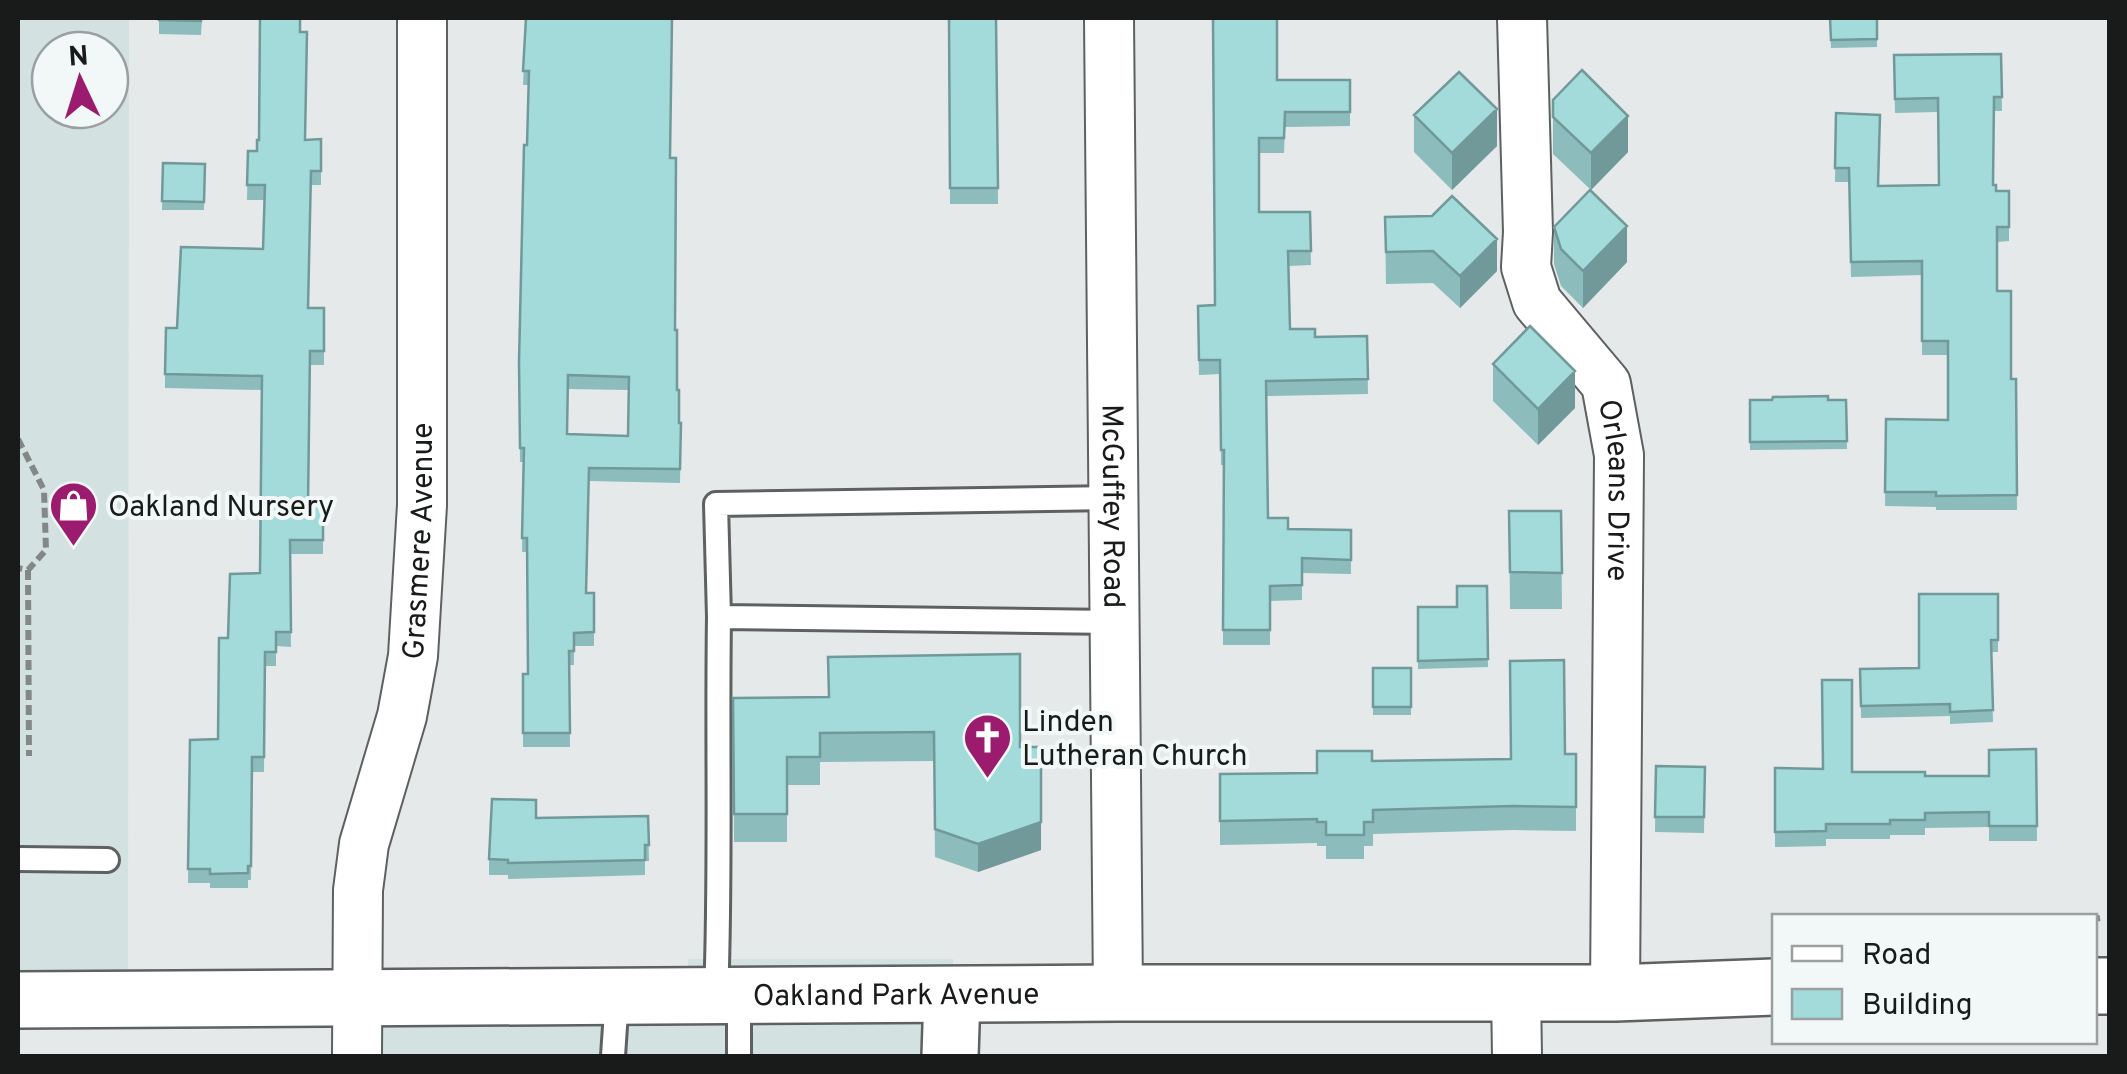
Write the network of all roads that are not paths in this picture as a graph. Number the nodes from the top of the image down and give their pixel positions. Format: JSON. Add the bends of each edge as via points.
{"nodes":[{"id":1,"x":422,"y":18,"type":"edge"},
{"id":2,"x":1108,"y":18,"type":"edge"},
{"id":3,"x":1522,"y":18,"type":"edge"},
{"id":4,"x":1114,"y":498,"type":"junction"},
{"id":5,"x":719,"y":616,"type":"junction"},
{"id":6,"x":1114,"y":622,"type":"junction"},
{"id":7,"x":18,"y":860,"type":"edge"},
{"id":8,"x":107,"y":860,"type":"dead end"},
{"id":9,"x":1772,"y":987,"type":"edge"},
{"id":10,"x":1118,"y":993,"type":"junction"},
{"id":11,"x":1516,"y":993,"type":"junction"},
{"id":12,"x":1615,"y":993,"type":"junction"},
{"id":13,"x":952,"y":996,"type":"junction"},
{"id":14,"x":728,"y":997,"type":"junction"},
{"id":15,"x":616,"y":998,"type":"junction"},
{"id":16,"x":358,"y":999,"type":"junction"},
{"id":17,"x":18,"y":1000,"type":"edge"},
{"id":18,"x":357,"y":1056,"type":"edge"},
{"id":19,"x":613,"y":1056,"type":"edge"},
{"id":20,"x":738,"y":1056,"type":"edge"},
{"id":21,"x":950,"y":1056,"type":"edge"},
{"id":22,"x":1517,"y":1056,"type":"edge"}],
"edges":[{"from":1,"to":16,"type":"street","name":"Grasmere Avenue","via":[[422,505],[413,656],[364,844]]},
{"from":2,"to":4,"type":"street","name":"McGuffey Road"},
{"from":3,"to":12,"type":"street","name":"Orleans Drive","via":[[1526,268],[1537,302],[1606,384],[1619,454]]},
{"from":4,"to":5,"type":"lane","via":[[716,504]]},
{"from":4,"to":6,"type":"street","name":"McGuffey Road"},
{"from":5,"to":6,"type":"lane"},
{"from":5,"to":14,"type":"lane","via":[[719,922]]},
{"from":6,"to":10,"type":"street","name":"McGuffey Road"},
{"from":7,"to":8,"type":"lane"},
{"from":9,"to":12,"type":"main road","name":"Oakland Park Avenue"},
{"from":10,"to":11,"type":"main road","name":"Oakland Park Avenue"},
{"from":10,"to":13,"type":"main road","name":"Oakland Park Avenue"},
{"from":11,"to":12,"type":"main road","name":"Oakland Park Avenue"},
{"from":11,"to":22,"type":"street"},
{"from":13,"to":14,"type":"main road","name":"Oakland Park Avenue"},
{"from":13,"to":21,"type":"main road"},
{"from":14,"to":15,"type":"main road","name":"Oakland Park Avenue"},
{"from":14,"to":20,"type":"lane"},
{"from":15,"to":16,"type":"main road","name":"Oakland Park Avenue"},
{"from":15,"to":19,"type":"lane"},
{"from":16,"to":17,"type":"main road","name":"Oakland Park Avenue"},
{"from":16,"to":18,"type":"street","name":"Grasmere Avenue"}]}
